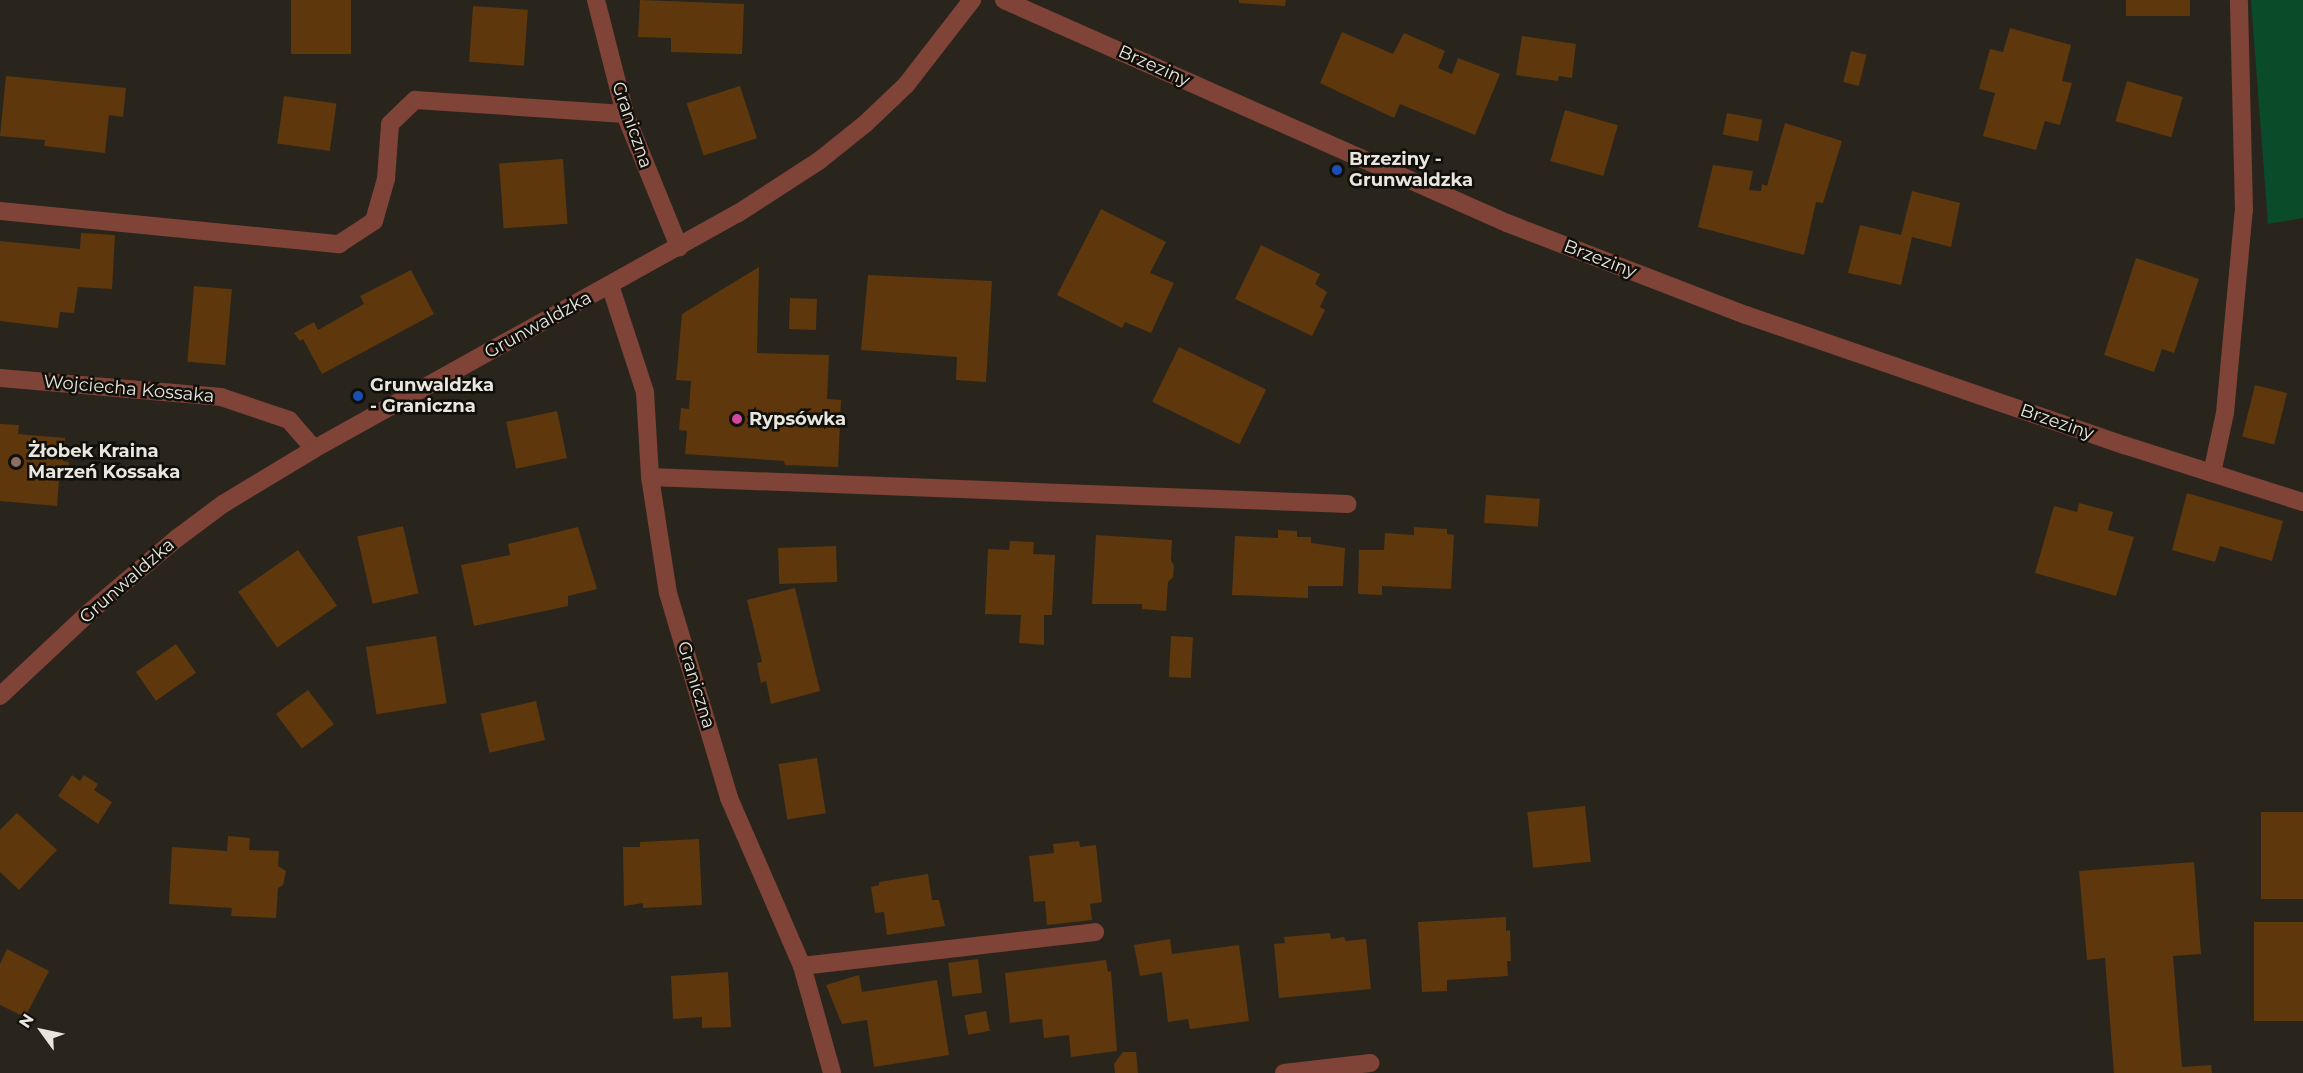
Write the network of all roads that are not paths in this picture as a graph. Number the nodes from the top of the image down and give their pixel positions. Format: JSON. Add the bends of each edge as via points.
{"nodes":[{"id":1,"x":596,"y":0,"type":"edge"},
{"id":2,"x":972,"y":0,"type":"edge"},
{"id":3,"x":1004,"y":0,"type":"edge"},
{"id":4,"x":2239,"y":0,"type":"edge"},
{"id":5,"x":625,"y":114,"type":"junction"},
{"id":6,"x":0,"y":211,"type":"edge"},
{"id":7,"x":679,"y":247,"type":"junction"},
{"id":8,"x":610,"y":285,"type":"junction"},
{"id":9,"x":0,"y":378,"type":"edge"},
{"id":10,"x":314,"y":448,"type":"junction"},
{"id":11,"x":2212,"y":473,"type":"junction"},
{"id":12,"x":650,"y":477,"type":"junction"},
{"id":13,"x":2303,"y":502,"type":"edge"},
{"id":14,"x":1347,"y":504,"type":"dead end"},
{"id":15,"x":0,"y":696,"type":"edge"},
{"id":16,"x":1095,"y":932,"type":"dead end"},
{"id":17,"x":802,"y":966,"type":"junction"},
{"id":18,"x":1370,"y":1063,"type":"dead end"},
{"id":19,"x":832,"y":1073,"type":"edge"},
{"id":20,"x":1284,"y":1073,"type":"edge"}],
"edges":[{"from":1,"to":5,"type":"street","name":"Graniczna"},
{"from":2,"to":7,"type":"street","name":"Grunwaldzka","via":[[906,85],[866,124],[820,160]]},
{"from":3,"to":11,"type":"street","name":"Brzeziny","via":[[1507,223],[1746,315]]},
{"from":4,"to":11,"type":"street","via":[[2244,210],[2225,413]]},
{"from":5,"to":6,"type":"street","via":[[415,100],[390,124],[386,179],[374,220],[339,244]]},
{"from":5,"to":7,"type":"street","name":"Graniczna"},
{"from":7,"to":8,"type":"street","name":"Grunwaldzka"},
{"from":8,"to":10,"type":"street","name":"Grunwaldzka"},
{"from":8,"to":12,"type":"street","name":"Graniczna","via":[[645,392]]},
{"from":9,"to":10,"type":"street","name":"Wojciecha Kossaka","via":[[221,397],[289,420]]},
{"from":10,"to":15,"type":"street","name":"Grunwaldzka","via":[[223,504],[176,539]]},
{"from":11,"to":13,"type":"street","name":"Brzeziny"},
{"from":12,"to":14,"type":"street"},
{"from":12,"to":17,"type":"street","name":"Graniczna","via":[[668,593],[729,798]]},
{"from":16,"to":17,"type":"street"},
{"from":17,"to":19,"type":"street","name":"Graniczna"},
{"from":18,"to":20,"type":"street"}]}
